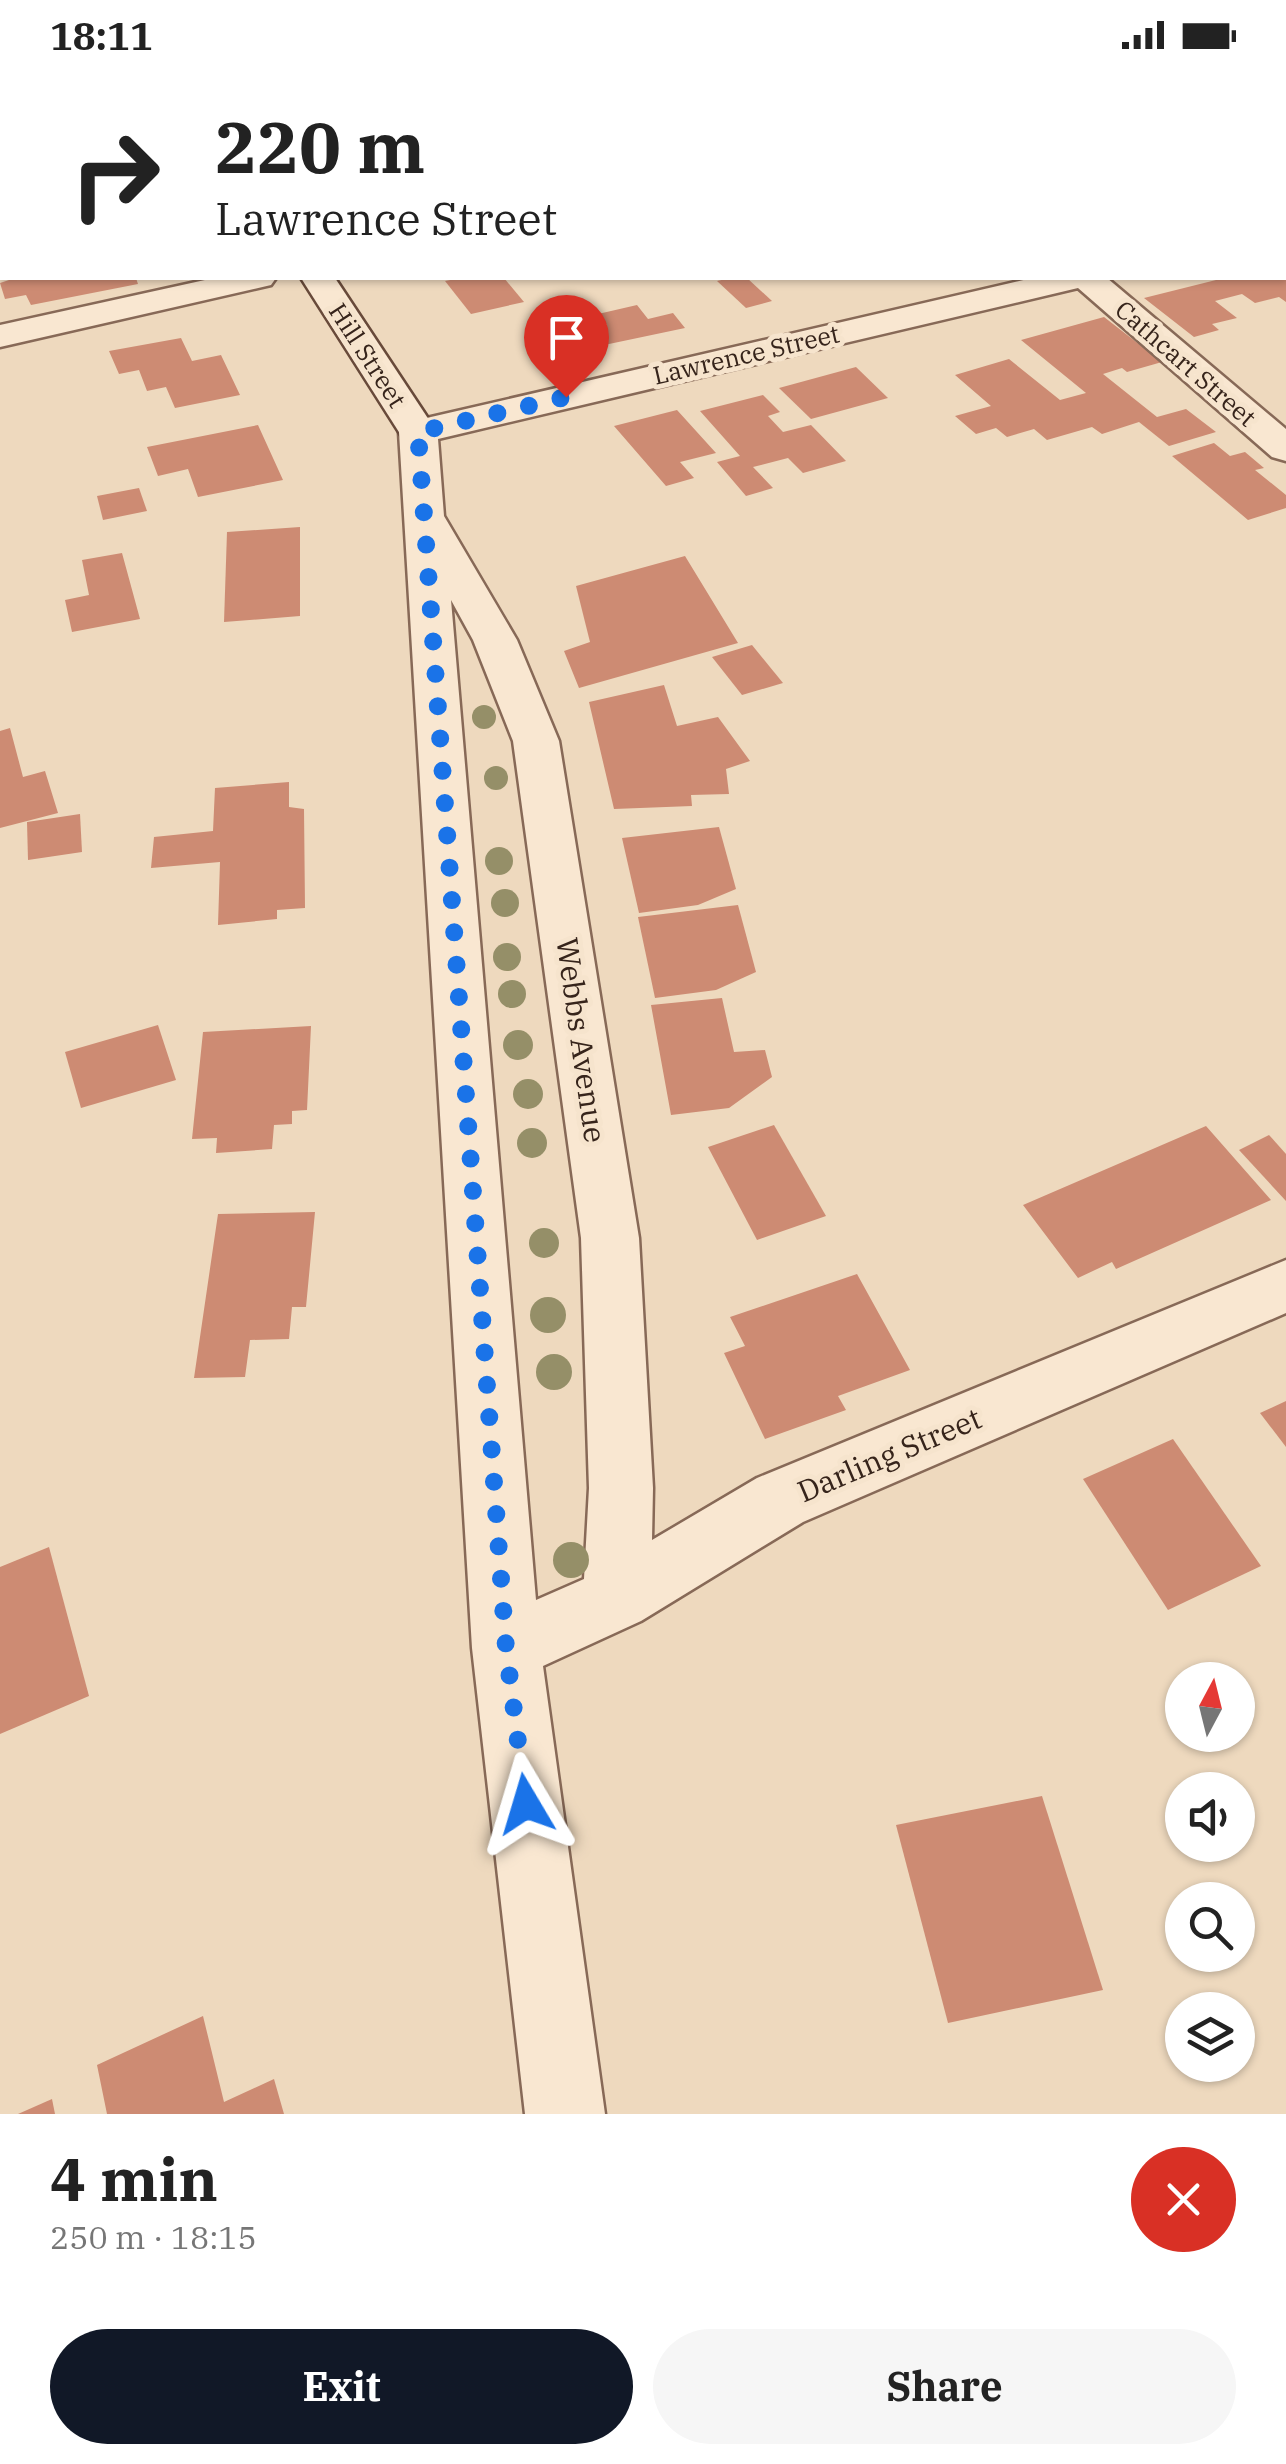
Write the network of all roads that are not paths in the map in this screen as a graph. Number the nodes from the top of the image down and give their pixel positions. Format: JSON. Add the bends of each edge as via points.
{"nodes":[{"id":1,"x":250,"y":280,"type":"edge"},
{"id":2,"x":319,"y":280,"type":"edge"},
{"id":3,"x":1061,"y":280,"type":"edge"},
{"id":4,"x":1089,"y":280,"type":"edge"},
{"id":5,"x":0,"y":336,"type":"edge"},
{"id":6,"x":418,"y":432,"type":"junction"},
{"id":7,"x":1286,"y":449,"type":"edge"},
{"id":8,"x":424,"y":509,"type":"junction"},
{"id":9,"x":1286,"y":1286,"type":"edge"},
{"id":10,"x":617,"y":1598,"type":"junction"},
{"id":11,"x":506,"y":1648,"type":"junction"},
{"id":12,"x":565,"y":2114,"type":"edge"}],
"edges":[{"from":1,"to":5,"type":"street"},
{"from":2,"to":6,"type":"street","name":"Hill Street"},
{"from":3,"to":6,"type":"street","name":"Lawrence Street","via":[[923,299]]},
{"from":4,"to":7,"type":"street","name":"Cathcart Street"},
{"from":6,"to":8,"type":"street"},
{"from":8,"to":10,"type":"street","name":"Webbs Avenue","via":[[495,640],[536,741],[610,1238],[621,1488]]},
{"from":8,"to":11,"type":"street"},
{"from":9,"to":10,"type":"street","name":"Darling Street","via":[[780,1500]]},
{"from":10,"to":11,"type":"street","name":"Darling Street"},
{"from":11,"to":12,"type":"street"}]}
